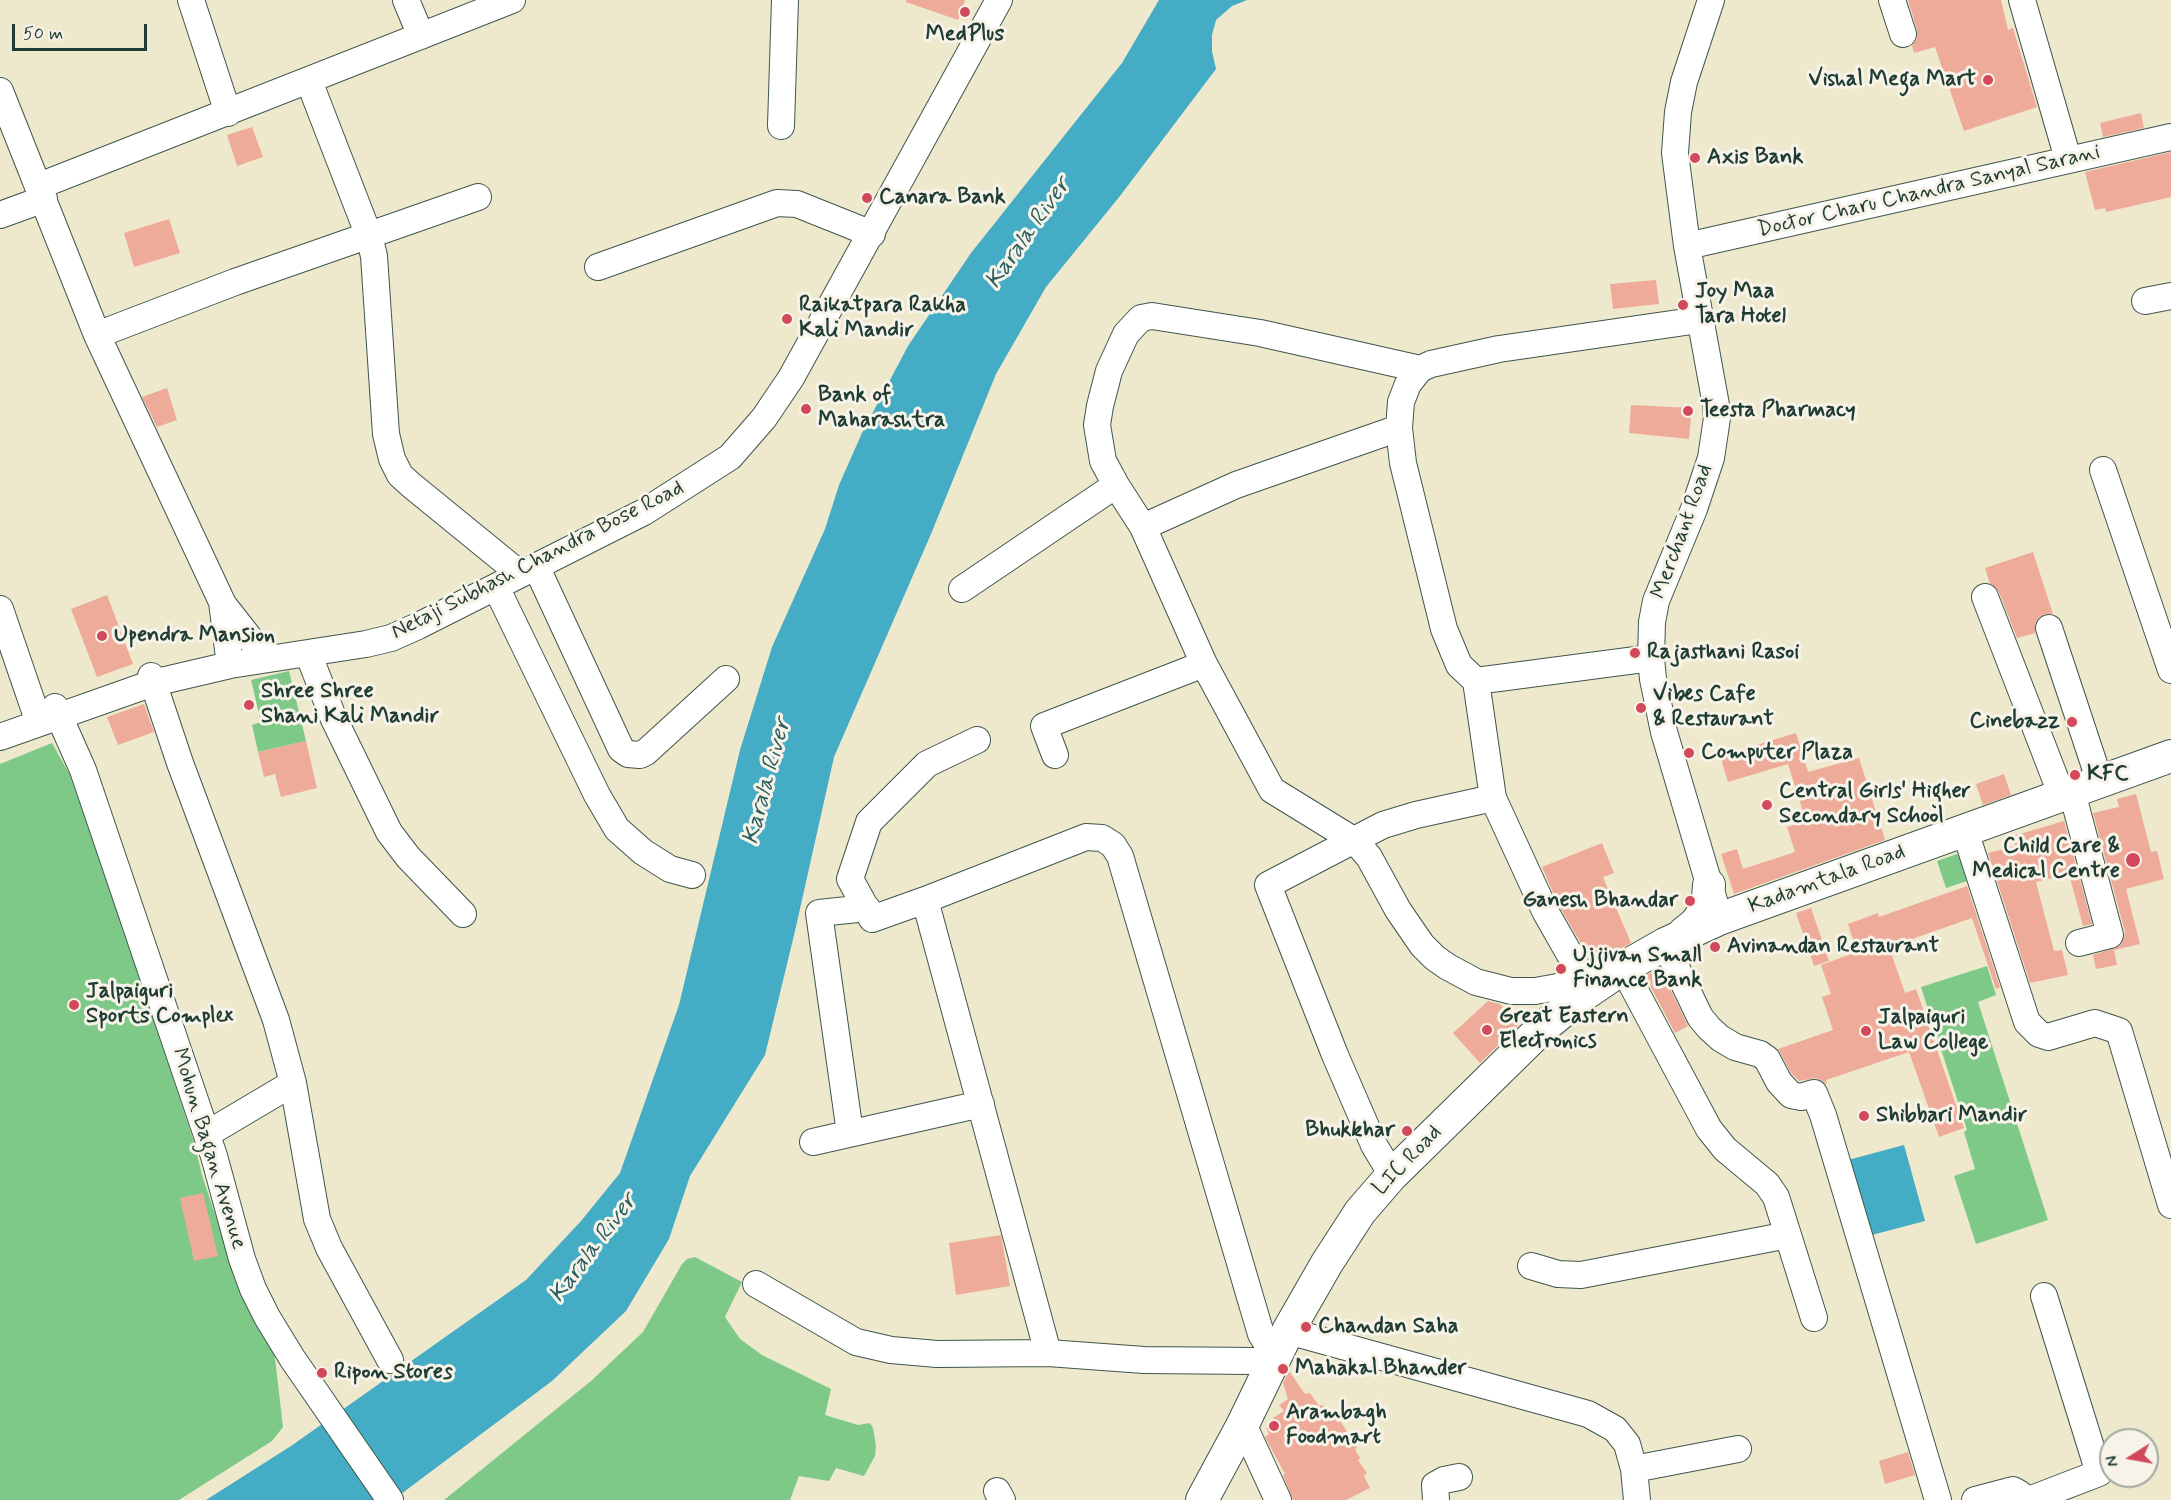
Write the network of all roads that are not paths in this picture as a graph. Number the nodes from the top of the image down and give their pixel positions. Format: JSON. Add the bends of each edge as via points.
{"nodes":[{"id":1,"x":191,"y":0,"type":"edge"},
{"id":2,"x":406,"y":0,"type":"edge"},
{"id":3,"x":512,"y":0,"type":"edge"},
{"id":4,"x":785,"y":0,"type":"edge"},
{"id":5,"x":985,"y":0,"type":"edge"},
{"id":6,"x":999,"y":0,"type":"edge"},
{"id":7,"x":1711,"y":0,"type":"edge"},
{"id":8,"x":1892,"y":0,"type":"edge"},
{"id":9,"x":2022,"y":0,"type":"edge"},
{"id":10,"x":1903,"y":34,"type":"dead end"},
{"id":11,"x":421,"y":36,"type":"junction"},
{"id":12,"x":309,"y":81,"type":"junction"},
{"id":13,"x":0,"y":91,"type":"edge"},
{"id":14,"x":228,"y":113,"type":"junction"},
{"id":15,"x":781,"y":126,"type":"dead end"},
{"id":16,"x":2171,"y":137,"type":"edge"},
{"id":17,"x":2068,"y":159,"type":"junction"},
{"id":18,"x":896,"y":177,"type":"junction"},
{"id":19,"x":42,"y":193,"type":"junction"},
{"id":20,"x":478,"y":197,"type":"dead end"},
{"id":21,"x":0,"y":215,"type":"edge"},
{"id":22,"x":867,"y":232,"type":"junction"},
{"id":23,"x":369,"y":236,"type":"junction"},
{"id":24,"x":1687,"y":246,"type":"junction"},
{"id":25,"x":598,"y":267,"type":"dead end"},
{"id":26,"x":2171,"y":296,"type":"edge"},
{"id":27,"x":2145,"y":301,"type":"dead end"},
{"id":28,"x":1699,"y":320,"type":"junction"},
{"id":29,"x":97,"y":335,"type":"junction"},
{"id":30,"x":1420,"y":369,"type":"junction"},
{"id":31,"x":1399,"y":428,"type":"junction"},
{"id":32,"x":2103,"y":470,"type":"dead end"},
{"id":33,"x":1116,"y":485,"type":"junction"},
{"id":34,"x":1143,"y":527,"type":"junction"},
{"id":35,"x":515,"y":574,"type":"junction"},
{"id":36,"x":962,"y":589,"type":"dead end"},
{"id":37,"x":1985,"y":597,"type":"dead end"},
{"id":38,"x":222,"y":602,"type":"junction"},
{"id":39,"x":0,"y":609,"type":"edge"},
{"id":40,"x":2049,"y":628,"type":"dead end"},
{"id":41,"x":308,"y":653,"type":"junction"},
{"id":42,"x":262,"y":654,"type":"junction"},
{"id":43,"x":1651,"y":658,"type":"junction"},
{"id":44,"x":230,"y":662,"type":"junction"},
{"id":45,"x":1204,"y":664,"type":"junction"},
{"id":46,"x":2171,"y":670,"type":"edge"},
{"id":47,"x":152,"y":679,"type":"junction"},
{"id":48,"x":726,"y":679,"type":"dead end"},
{"id":49,"x":1476,"y":681,"type":"junction"},
{"id":50,"x":58,"y":710,"type":"junction"},
{"id":51,"x":0,"y":727,"type":"edge"},
{"id":52,"x":0,"y":738,"type":"edge"},
{"id":53,"x":977,"y":740,"type":"dead end"},
{"id":54,"x":1055,"y":755,"type":"dead end"},
{"id":55,"x":2171,"y":756,"type":"edge"},
{"id":56,"x":2078,"y":790,"type":"junction"},
{"id":57,"x":1494,"y":798,"type":"junction"},
{"id":58,"x":1965,"y":831,"type":"junction"},
{"id":59,"x":1355,"y":841,"type":"junction"},
{"id":60,"x":692,"y":875,"type":"dead end"},
{"id":61,"x":1709,"y":885,"type":"junction"},
{"id":62,"x":925,"y":900,"type":"junction"},
{"id":63,"x":867,"y":908,"type":"junction"},
{"id":64,"x":463,"y":914,"type":"dead end"},
{"id":65,"x":1719,"y":919,"type":"junction"},
{"id":66,"x":1674,"y":939,"type":"junction"},
{"id":67,"x":2079,"y":943,"type":"dead end"},
{"id":68,"x":1623,"y":968,"type":"junction"},
{"id":69,"x":1589,"y":982,"type":"junction"},
{"id":70,"x":293,"y":1083,"type":"junction"},
{"id":71,"x":981,"y":1104,"type":"junction"},
{"id":72,"x":850,"y":1133,"type":"junction"},
{"id":73,"x":207,"y":1134,"type":"junction"},
{"id":74,"x":813,"y":1142,"type":"dead end"},
{"id":75,"x":2167,"y":1174,"type":"edge"},
{"id":76,"x":1392,"y":1175,"type":"junction"},
{"id":77,"x":2171,"y":1205,"type":"edge"},
{"id":78,"x":1788,"y":1235,"type":"junction"},
{"id":79,"x":1531,"y":1266,"type":"dead end"},
{"id":80,"x":756,"y":1284,"type":"dead end"},
{"id":81,"x":2043,"y":1296,"type":"dead end"},
{"id":82,"x":1814,"y":1318,"type":"dead end"},
{"id":83,"x":1282,"y":1344,"type":"junction"},
{"id":84,"x":1048,"y":1353,"type":"junction"},
{"id":85,"x":390,"y":1360,"type":"dead end"},
{"id":86,"x":1243,"y":1424,"type":"junction"},
{"id":87,"x":1738,"y":1449,"type":"dead end"},
{"id":88,"x":1634,"y":1469,"type":"junction"},
{"id":89,"x":1459,"y":1477,"type":"dead end"},
{"id":90,"x":390,"y":1500,"type":"edge"},
{"id":91,"x":1202,"y":1500,"type":"edge"},
{"id":92,"x":1278,"y":1500,"type":"edge"},
{"id":93,"x":1437,"y":1500,"type":"edge"},
{"id":94,"x":1637,"y":1500,"type":"edge"},
{"id":95,"x":1938,"y":1500,"type":"edge"},
{"id":96,"x":1975,"y":1500,"type":"edge"},
{"id":97,"x":2024,"y":1500,"type":"edge"},
{"id":98,"x":2029,"y":1500,"type":"edge"}],
"edges":[{"from":1,"to":14,"type":"street"},
{"from":2,"to":11,"type":"street"},
{"from":3,"to":11,"type":"street"},
{"from":4,"to":15,"type":"street"},
{"from":5,"to":18,"type":"street","name":"Netaji Subhash Chandra Bose Road"},
{"from":6,"to":18,"type":"street","name":"Netaji Subhash Chandra Bose Road"},
{"from":7,"to":24,"type":"street","name":"Merchant Road","via":[[1693,50],[1678,112],[1676,153]]},
{"from":8,"to":10,"type":"street"},
{"from":9,"to":17,"type":"street"},
{"from":11,"to":12,"type":"street"},
{"from":12,"to":14,"type":"street"},
{"from":12,"to":23,"type":"street"},
{"from":13,"to":19,"type":"street"},
{"from":14,"to":19,"type":"street"},
{"from":16,"to":17,"type":"street","name":"Doctor Charu Chandra Sanyal Sarani"},
{"from":17,"to":24,"type":"street","name":"Doctor Charu Chandra Sanyal Sarani"},
{"from":18,"to":22,"type":"street","name":"Netaji Subhash Chandra Bose Road"},
{"from":19,"to":21,"type":"street"},
{"from":19,"to":29,"type":"street"},
{"from":20,"to":23,"type":"street"},
{"from":22,"to":25,"type":"street","via":[[797,204],[777,203]]},
{"from":22,"to":35,"type":"street","name":"Netaji Subhash Chandra Bose Road","via":[[791,378],[764,418],[730,457]]},
{"from":23,"to":29,"type":"street"},
{"from":23,"to":35,"type":"street","via":[[376,278],[386,434],[392,459],[400,475]]},
{"from":24,"to":28,"type":"street","name":"Merchant Road"},
{"from":26,"to":27,"type":"street"},
{"from":28,"to":30,"type":"street","via":[[1499,349],[1431,363]]},
{"from":28,"to":43,"type":"street","name":"Merchant Road","via":[[1717,418],[1711,458],[1694,509],[1656,601]]},
{"from":29,"to":38,"type":"street"},
{"from":30,"to":31,"type":"street","via":[[1401,402]]},
{"from":30,"to":33,"type":"street","via":[[1260,333],[1152,316],[1141,318],[1126,334],[1109,371],[1097,425],[1103,461]]},
{"from":31,"to":34,"type":"street","via":[[1236,485]]},
{"from":31,"to":49,"type":"street","via":[[1444,628],[1459,665]]},
{"from":32,"to":46,"type":"street"},
{"from":33,"to":34,"type":"street"},
{"from":33,"to":36,"type":"street"},
{"from":34,"to":45,"type":"street"},
{"from":35,"to":41,"type":"street","name":"Netaji Subhash Chandra Bose Road","via":[[391,638]]},
{"from":35,"to":42,"type":"street","name":"Netaji Subhash Chandra Bose Road","via":[[390,632]]},
{"from":35,"to":48,"type":"street","via":[[621,749],[628,754],[646,752]]},
{"from":35,"to":60,"type":"street","via":[[597,795],[617,829],[643,852],[669,869]]},
{"from":37,"to":56,"type":"street"},
{"from":38,"to":42,"type":"street"},
{"from":38,"to":44,"type":"street"},
{"from":39,"to":50,"type":"street","name":"Mohun Bagan Avenue"},
{"from":40,"to":56,"type":"street"},
{"from":41,"to":44,"type":"street","name":"Netaji Subhash Chandra Bose Road"},
{"from":41,"to":64,"type":"street","via":[[333,717],[389,832]]},
{"from":42,"to":44,"type":"street","name":"Netaji Subhash Chandra Bose Road"},
{"from":43,"to":49,"type":"street"},
{"from":43,"to":61,"type":"street","name":"Merchant Road","via":[[1665,732]]},
{"from":44,"to":47,"type":"street","name":"Netaji Subhash Chandra Bose Road"},
{"from":45,"to":54,"type":"street","via":[[1044,726]]},
{"from":45,"to":59,"type":"street","via":[[1272,790]]},
{"from":47,"to":50,"type":"street","name":"Netaji Subhash Chandra Bose Road"},
{"from":47,"to":70,"type":"street","via":[[276,1020]]},
{"from":49,"to":57,"type":"street"},
{"from":50,"to":51,"type":"street","name":"Netaji Subhash Chandra Bose Road"},
{"from":50,"to":52,"type":"street","name":"Netaji Subhash Chandra Bose Road"},
{"from":50,"to":73,"type":"street","name":"Mohun Bagan Avenue","via":[[83,770]]},
{"from":53,"to":63,"type":"street","via":[[927,764],[869,822],[850,879]]},
{"from":55,"to":56,"type":"main road","name":"Kadamtala Road"},
{"from":56,"to":58,"type":"main road","name":"Kadamtala Road"},
{"from":56,"to":67,"type":"street","via":[[2110,935]]},
{"from":57,"to":59,"type":"street","via":[[1383,825]]},
{"from":57,"to":69,"type":"street","via":[[1545,910]]},
{"from":58,"to":65,"type":"main road","name":"Kadamtala Road"},
{"from":58,"to":75,"type":"street","via":[[2027,1022],[2048,1037],[2095,1023],[2119,1031]]},
{"from":59,"to":69,"type":"street","via":[[1369,857],[1422,945],[1448,967],[1476,982],[1511,991]]},
{"from":59,"to":76,"type":"street","via":[[1268,885],[1335,1055],[1374,1145]]},
{"from":61,"to":65,"type":"street","name":"Merchant Road"},
{"from":61,"to":66,"type":"main road","via":[[1704,912]]},
{"from":62,"to":63,"type":"street","via":[[872,919]]},
{"from":62,"to":71,"type":"street"},
{"from":62,"to":83,"type":"street","via":[[1086,837],[1102,838],[1117,850],[1261,1334]]},
{"from":63,"to":72,"type":"street","via":[[819,913]]},
{"from":65,"to":66,"type":"main road","name":"LIC Road"},
{"from":66,"to":68,"type":"main road","name":"LIC Road"},
{"from":66,"to":95,"type":"street","via":[[1700,1017],[1708,1028],[1728,1043],[1767,1059],[1791,1095],[1814,1093]]},
{"from":68,"to":69,"type":"main road","name":"LIC Road"},
{"from":68,"to":78,"type":"street","via":[[1709,1129],[1725,1149],[1767,1184],[1776,1197]]},
{"from":69,"to":76,"type":"main road","name":"LIC Road"},
{"from":70,"to":73,"type":"street"},
{"from":70,"to":85,"type":"street","via":[[317,1219]]},
{"from":71,"to":72,"type":"street"},
{"from":71,"to":84,"type":"street"},
{"from":72,"to":74,"type":"street"},
{"from":73,"to":90,"type":"street","name":"Mohun Bagan Avenue","via":[[253,1289],[292,1358]]},
{"from":75,"to":77,"type":"street"},
{"from":76,"to":83,"type":"main road","name":"LIC Road","via":[[1360,1212]]},
{"from":78,"to":79,"type":"street","via":[[1581,1275],[1558,1274]]},
{"from":78,"to":82,"type":"street"},
{"from":80,"to":84,"type":"street","via":[[856,1342],[938,1354]]},
{"from":81,"to":98,"type":"street","via":[[2099,1473]]},
{"from":83,"to":84,"type":"street","via":[[1255,1362]]},
{"from":83,"to":86,"type":"main road","name":"LIC Road"},
{"from":83,"to":88,"type":"street","via":[[1588,1414],[1615,1429],[1627,1444]]},
{"from":86,"to":91,"type":"main road","name":"LIC Road"},
{"from":86,"to":92,"type":"street"},
{"from":87,"to":88,"type":"street"},
{"from":88,"to":94,"type":"street"},
{"from":89,"to":93,"type":"street","via":[[1435,1485]]},
{"from":96,"to":97,"type":"street","via":[[2013,1490]]}]}
